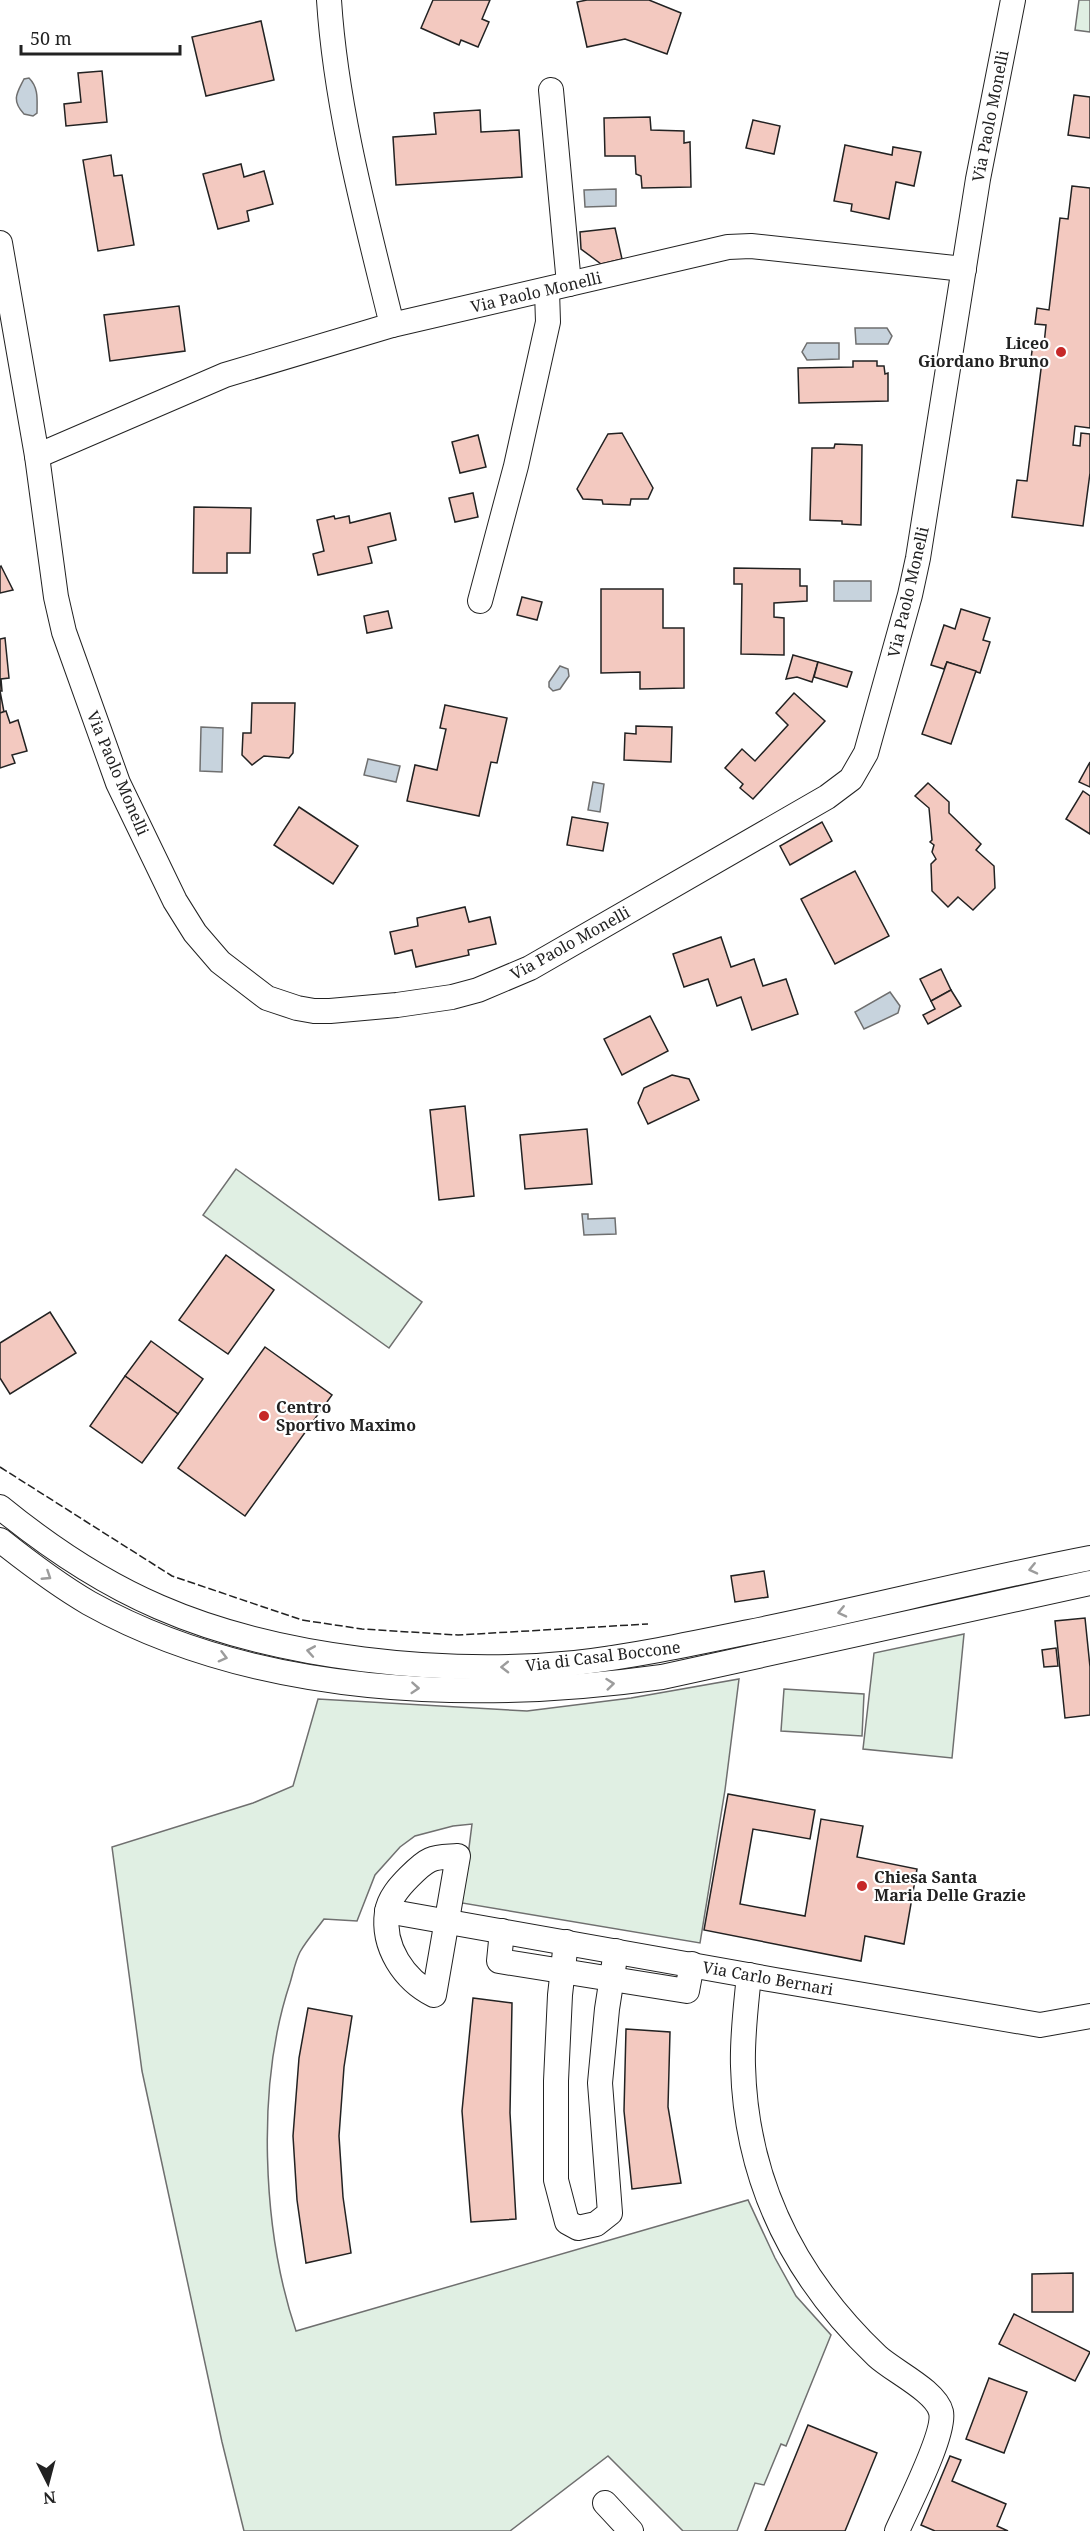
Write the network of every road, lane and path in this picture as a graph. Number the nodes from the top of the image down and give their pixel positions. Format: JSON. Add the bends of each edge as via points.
{"nodes":[{"id":1,"x":329,"y":0,"type":"edge"},
{"id":2,"x":1012,"y":0,"type":"edge"},
{"id":3,"x":551,"y":90,"type":"dead end"},
{"id":4,"x":0,"y":243,"type":"edge"},
{"id":5,"x":964,"y":269,"type":"junction"},
{"id":6,"x":558,"y":287,"type":"junction"},
{"id":7,"x":392,"y":325,"type":"junction"},
{"id":8,"x":38,"y":456,"type":"junction"},
{"id":9,"x":480,"y":601,"type":"dead end"},
{"id":10,"x":0,"y":1507,"type":"edge"},
{"id":11,"x":0,"y":1540,"type":"edge"},
{"id":12,"x":1090,"y":1558,"type":"edge"},
{"id":13,"x":1090,"y":1583,"type":"edge"},
{"id":14,"x":387,"y":1911,"type":"junction"},
{"id":15,"x":447,"y":1921,"type":"junction"},
{"id":16,"x":502,"y":1931,"type":"junction"},
{"id":17,"x":566,"y":1942,"type":"junction"},
{"id":18,"x":616,"y":1951,"type":"junction"},
{"id":19,"x":692,"y":1964,"type":"junction"},
{"id":20,"x":562,"y":1971,"type":"junction"},
{"id":21,"x":749,"y":1975,"type":"junction"},
{"id":22,"x":611,"y":1980,"type":"junction"},
{"id":23,"x":1090,"y":2016,"type":"edge"},
{"id":24,"x":605,"y":2503,"type":"dead end"},
{"id":25,"x":631,"y":2531,"type":"edge"},
{"id":26,"x":897,"y":2531,"type":"edge"}],
"edges":[{"from":1,"to":7,"type":"street","via":[[351,150]]},
{"from":2,"to":5,"type":"street","name":"Via Paolo Monelli"},
{"from":3,"to":6,"type":"street"},
{"from":4,"to":8,"type":"street","name":"Via Paolo Monelli"},
{"from":5,"to":6,"type":"street","name":"Via Paolo Monelli","via":[[751,246],[728,247]]},
{"from":5,"to":8,"type":"street","name":"Via Paolo Monelli","via":[[916,568],[879,712],[858,769],[827,797],[530,968],[478,990],[452,996],[330,1011],[297,1008],[267,998],[207,950],[180,910],[118,783],[64,633]]},
{"from":6,"to":7,"type":"street","name":"Via Paolo Monelli"},
{"from":6,"to":9,"type":"street"},
{"from":7,"to":8,"type":"street","name":"Via Paolo Monelli","via":[[225,375]]},
{"from":12,"to":10,"type":"street","name":"Via di Casal Boccone","one_way":true,"via":[[627,1656],[529,1666],[461,1666],[329,1654],[212,1627],[159,1607],[93,1573]]},
{"from":11,"to":13,"type":"street","name":"Via di Casal Boccone","one_way":true,"via":[[37,1570],[89,1602],[200,1650],[308,1676],[447,1690],[536,1689],[662,1677]]},
{"from":14,"to":15,"type":"street","name":"Via Carlo Bernari"},
{"from":14,"to":15,"type":"street","via":[[394,1894],[421,1866],[429,1860],[458,1856]]},
{"from":14,"to":15,"type":"street","via":[[390,1942],[403,1971],[434,1995]]},
{"from":15,"to":16,"type":"street","name":"Via Carlo Bernari"},
{"from":16,"to":17,"type":"street","name":"Via Carlo Bernari"},
{"from":16,"to":20,"type":"street","via":[[499,1961]]},
{"from":17,"to":18,"type":"street","name":"Via Carlo Bernari"},
{"from":17,"to":20,"type":"street"},
{"from":18,"to":19,"type":"street","name":"Via Carlo Bernari"},
{"from":18,"to":22,"type":"street"},
{"from":19,"to":21,"type":"street","name":"Via Carlo Bernari"},
{"from":19,"to":22,"type":"street","via":[[687,1991]]},
{"from":20,"to":22,"type":"street"},
{"from":20,"to":22,"type":"street","via":[[556,2180],[567,2222],[578,2228],[596,2224],[610,2213],[600,2083]]},
{"from":21,"to":23,"type":"street","name":"Via Carlo Bernari","via":[[1040,2025]]},
{"from":21,"to":26,"type":"street","via":[[743,2042],[747,2115],[751,2144],[776,2218],[801,2264],[835,2312],[878,2357],[935,2401],[942,2416],[939,2434]]},
{"from":24,"to":25,"type":"street"}]}
